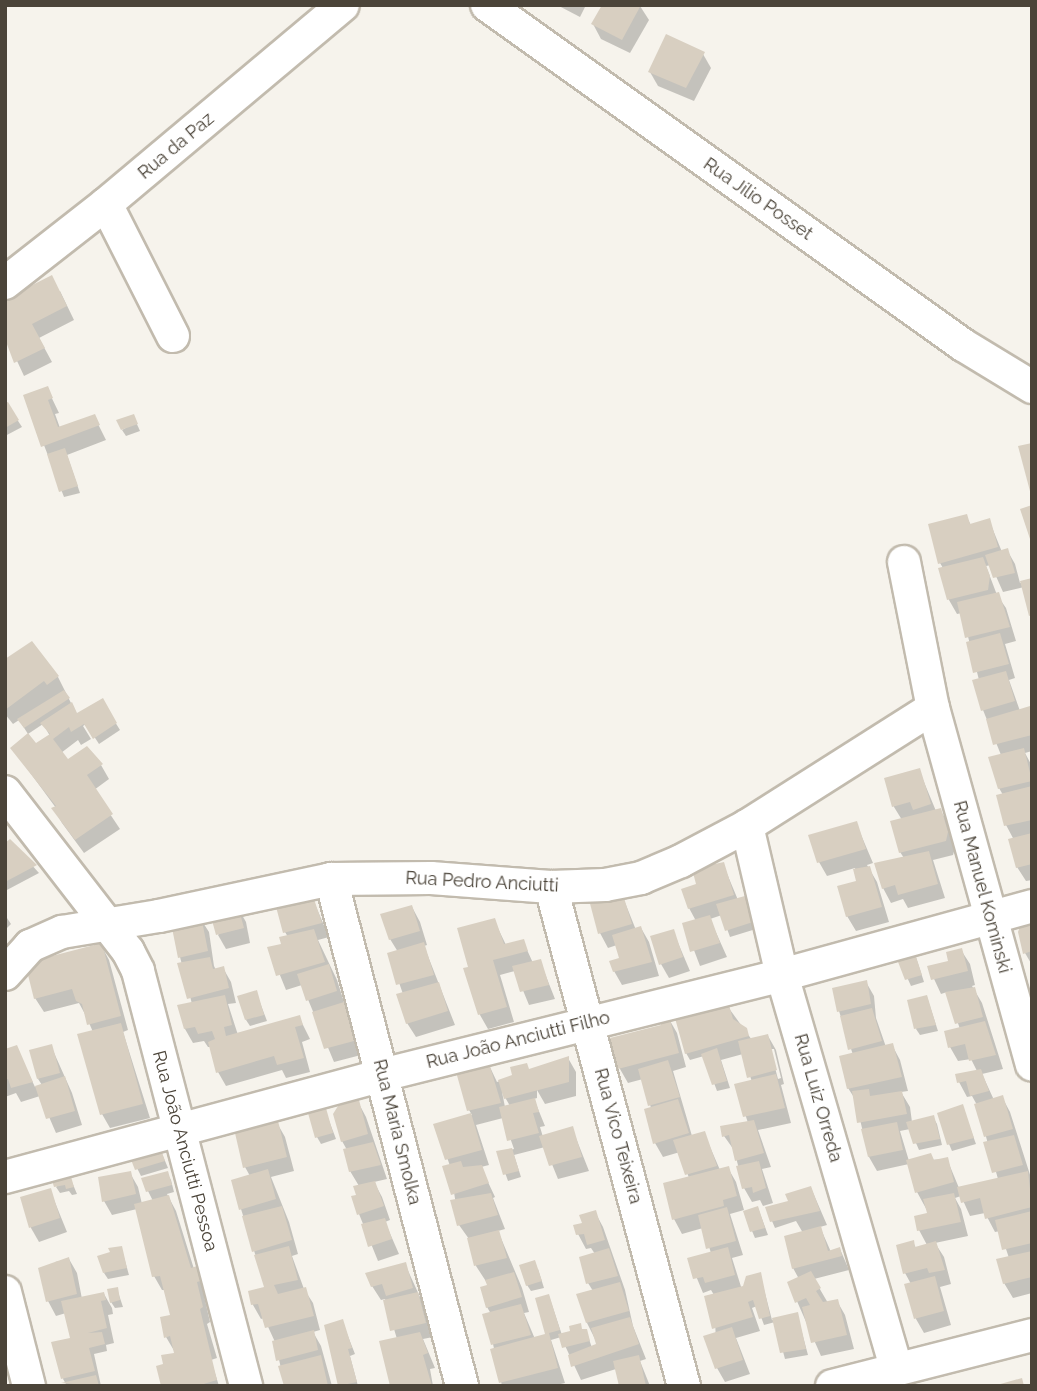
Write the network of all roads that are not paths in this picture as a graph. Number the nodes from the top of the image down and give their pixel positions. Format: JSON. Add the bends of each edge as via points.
{"nodes":[{"id":1,"x":343,"y":5,"type":"edge"},
{"id":2,"x":487,"y":5,"type":"edge"},
{"id":3,"x":106,"y":204,"type":"junction"},
{"id":4,"x":5,"y":283,"type":"edge"},
{"id":5,"x":173,"y":336,"type":"dead end"},
{"id":6,"x":1032,"y":387,"type":"edge"},
{"id":7,"x":904,"y":562,"type":"dead end"},
{"id":8,"x":933,"y":708,"type":"junction"},
{"id":9,"x":5,"y":792,"type":"edge"},
{"id":10,"x":747,"y":826,"type":"junction"},
{"id":11,"x":331,"y":879,"type":"junction"},
{"id":12,"x":551,"y":887,"type":"junction"},
{"id":13,"x":1032,"y":906,"type":"edge"},
{"id":14,"x":990,"y":917,"type":"junction"},
{"id":15,"x":106,"y":925,"type":"junction"},
{"id":16,"x":5,"y":974,"type":"edge"},
{"id":17,"x":782,"y":975,"type":"junction"},
{"id":18,"x":587,"y":1022,"type":"junction"},
{"id":19,"x":1032,"y":1065,"type":"edge"},
{"id":20,"x":383,"y":1075,"type":"junction"},
{"id":21,"x":181,"y":1131,"type":"junction"},
{"id":22,"x":5,"y":1177,"type":"edge"},
{"id":23,"x":5,"y":1292,"type":"edge"},
{"id":24,"x":1032,"y":1335,"type":"edge"},
{"id":25,"x":896,"y":1368,"type":"junction"},
{"id":26,"x":29,"y":1386,"type":"edge"},
{"id":27,"x":246,"y":1386,"type":"edge"},
{"id":28,"x":463,"y":1386,"type":"edge"},
{"id":29,"x":684,"y":1386,"type":"edge"},
{"id":30,"x":832,"y":1386,"type":"edge"}],
"edges":[{"from":1,"to":3,"type":"street","name":"Rua da Paz"},
{"from":2,"to":6,"type":"street","name":"Rua Jílio Posset","via":[[963,345]]},
{"from":3,"to":4,"type":"street","name":"Rua da Paz"},
{"from":3,"to":5,"type":"street"},
{"from":7,"to":8,"type":"street","name":"Rua Manuel Kominski"},
{"from":8,"to":10,"type":"street","name":"Rua Pedro Anciutti"},
{"from":8,"to":14,"type":"street","name":"Rua Manuel Kominski"},
{"from":9,"to":15,"type":"street","name":"Rua João Anciutti Pessoa"},
{"from":10,"to":12,"type":"street","name":"Rua Pedro Anciutti","via":[[641,878],[605,886]]},
{"from":10,"to":17,"type":"street","name":"Rua Luiz Orreda"},
{"from":11,"to":12,"type":"street","name":"Rua Pedro Anciutti","via":[[430,878]]},
{"from":11,"to":15,"type":"street","name":"Rua Pedro Anciutti"},
{"from":11,"to":20,"type":"street","name":"Rua Maria Smolka"},
{"from":12,"to":18,"type":"street","name":"Rua Vico Teixeira"},
{"from":13,"to":14,"type":"street","name":"Rua João Anciutti Filho"},
{"from":14,"to":17,"type":"street","name":"Rua João Anciutti Filho"},
{"from":14,"to":19,"type":"street","name":"Rua Manuel Kominski"},
{"from":15,"to":16,"type":"street","name":"Rua Pedro Anciutti","via":[[62,932],[30,946]]},
{"from":15,"to":21,"type":"street","name":"Rua João Anciutti Pessoa","via":[[138,971]]},
{"from":17,"to":18,"type":"street","name":"Rua João Anciutti Filho"},
{"from":17,"to":25,"type":"street","name":"Rua Luiz Orreda"},
{"from":18,"to":20,"type":"street","name":"Rua João Anciutti Filho"},
{"from":18,"to":29,"type":"street","name":"Rua Vico Teixeira"},
{"from":20,"to":21,"type":"street","name":"Rua João Anciutti Filho"},
{"from":20,"to":28,"type":"street","name":"Rua Maria Smolka"},
{"from":21,"to":22,"type":"street","name":"Rua João Anciutti Filho"},
{"from":21,"to":27,"type":"street","name":"Rua João Anciutti Pessoa"},
{"from":23,"to":26,"type":"street"},
{"from":24,"to":25,"type":"street"},
{"from":25,"to":30,"type":"street"}]}
